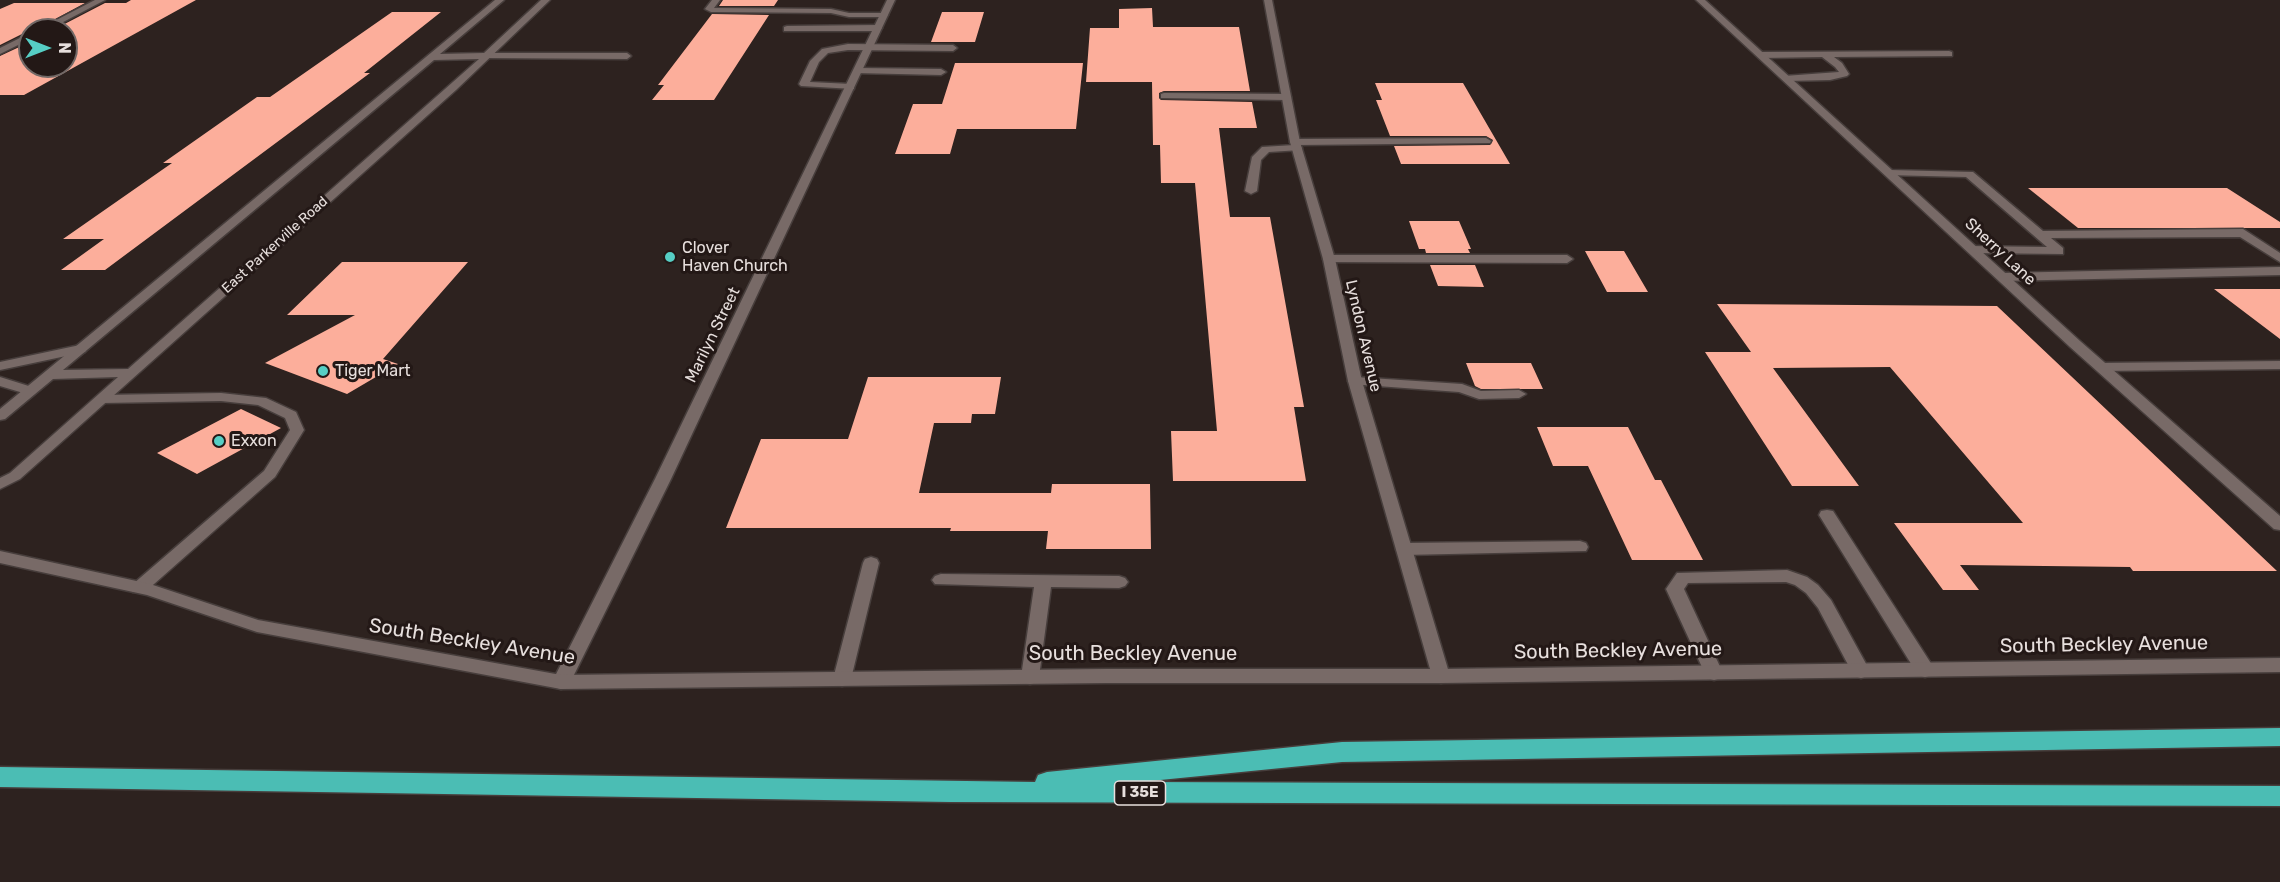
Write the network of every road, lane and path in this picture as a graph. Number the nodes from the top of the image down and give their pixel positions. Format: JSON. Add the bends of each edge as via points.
{"nodes":[{"id":1,"x":101,"y":0,"type":"edge"},
{"id":2,"x":500,"y":0,"type":"edge"},
{"id":3,"x":546,"y":0,"type":"edge"},
{"id":4,"x":716,"y":0,"type":"edge"},
{"id":5,"x":891,"y":0,"type":"edge"},
{"id":6,"x":1268,"y":0,"type":"edge"},
{"id":7,"x":1700,"y":0,"type":"edge"},
{"id":8,"x":884,"y":15,"type":"junction"},
{"id":9,"x":65,"y":18,"type":"edge"},
{"id":10,"x":878,"y":28,"type":"junction"},
{"id":11,"x":787,"y":29,"type":"dead end"},
{"id":12,"x":18,"y":42,"type":"edge"},
{"id":13,"x":869,"y":47,"type":"junction"},
{"id":14,"x":953,"y":48,"type":"dead end"},
{"id":15,"x":0,"y":51,"type":"edge"},
{"id":16,"x":1949,"y":54,"type":"dead end"},
{"id":17,"x":1762,"y":55,"type":"junction"},
{"id":18,"x":487,"y":56,"type":"junction"},
{"id":19,"x":627,"y":56,"type":"dead end"},
{"id":20,"x":1826,"y":56,"type":"junction"},
{"id":21,"x":433,"y":57,"type":"junction"},
{"id":22,"x":858,"y":71,"type":"junction"},
{"id":23,"x":941,"y":72,"type":"dead end"},
{"id":24,"x":1787,"y":78,"type":"junction"},
{"id":25,"x":851,"y":87,"type":"junction"},
{"id":26,"x":1164,"y":96,"type":"dead end"},
{"id":27,"x":1286,"y":97,"type":"junction"},
{"id":28,"x":1486,"y":141,"type":"dead end"},
{"id":29,"x":1296,"y":145,"type":"junction"},
{"id":30,"x":1890,"y":173,"type":"junction"},
{"id":31,"x":1251,"y":191,"type":"dead end"},
{"id":32,"x":2041,"y":235,"type":"junction"},
{"id":33,"x":1972,"y":249,"type":"junction"},
{"id":34,"x":2280,"y":258,"type":"edge"},
{"id":35,"x":1329,"y":259,"type":"junction"},
{"id":36,"x":1567,"y":259,"type":"dead end"},
{"id":37,"x":2280,"y":271,"type":"edge"},
{"id":38,"x":2002,"y":277,"type":"junction"},
{"id":39,"x":80,"y":349,"type":"junction"},
{"id":40,"x":2280,"y":365,"type":"edge"},
{"id":41,"x":0,"y":366,"type":"edge"},
{"id":42,"x":2101,"y":367,"type":"junction"},
{"id":43,"x":130,"y":374,"type":"junction"},
{"id":44,"x":49,"y":375,"type":"junction"},
{"id":45,"x":0,"y":381,"type":"edge"},
{"id":46,"x":1355,"y":381,"type":"junction"},
{"id":47,"x":30,"y":391,"type":"junction"},
{"id":48,"x":1519,"y":394,"type":"dead end"},
{"id":49,"x":102,"y":399,"type":"junction"},
{"id":50,"x":0,"y":416,"type":"edge"},
{"id":51,"x":0,"y":484,"type":"edge"},
{"id":52,"x":1827,"y":515,"type":"dead end"},
{"id":53,"x":2280,"y":525,"type":"edge"},
{"id":54,"x":1580,"y":547,"type":"dead end"},
{"id":55,"x":1404,"y":549,"type":"junction"},
{"id":56,"x":0,"y":557,"type":"edge"},
{"id":57,"x":871,"y":563,"type":"dead end"},
{"id":58,"x":941,"y":580,"type":"dead end"},
{"id":59,"x":1043,"y":582,"type":"junction"},
{"id":60,"x":1119,"y":582,"type":"dead end"},
{"id":61,"x":140,"y":588,"type":"junction"},
{"id":62,"x":2280,"y":665,"type":"edge"},
{"id":63,"x":1925,"y":670,"type":"junction"},
{"id":64,"x":1861,"y":671,"type":"junction"},
{"id":65,"x":1714,"y":672,"type":"junction"},
{"id":66,"x":1441,"y":676,"type":"junction"},
{"id":67,"x":1030,"y":677,"type":"junction"},
{"id":68,"x":842,"y":679,"type":"junction"},
{"id":69,"x":561,"y":682,"type":"junction"},
{"id":70,"x":2280,"y":737,"type":"edge"},
{"id":71,"x":0,"y":777,"type":"edge"},
{"id":72,"x":950,"y":792,"type":"junction"},
{"id":73,"x":2280,"y":796,"type":"edge"}],
"edges":[{"from":1,"to":9,"type":"street"},
{"from":2,"to":21,"type":"street"},
{"from":3,"to":18,"type":"street","name":"East Parkerville Road"},
{"from":4,"to":8,"type":"street","via":[[709,9]]},
{"from":5,"to":8,"type":"street","name":"Marilyn Street"},
{"from":6,"to":27,"type":"street","name":"Lyndon Avenue"},
{"from":7,"to":17,"type":"street","name":"Sherry Lane"},
{"from":8,"to":10,"type":"street","name":"Marilyn Street"},
{"from":10,"to":11,"type":"street"},
{"from":10,"to":13,"type":"street","name":"Marilyn Street"},
{"from":12,"to":15,"type":"street"},
{"from":13,"to":14,"type":"street"},
{"from":13,"to":22,"type":"street","name":"Marilyn Street"},
{"from":13,"to":25,"type":"street","via":[[825,51],[804,84]]},
{"from":16,"to":20,"type":"street"},
{"from":17,"to":20,"type":"street"},
{"from":17,"to":24,"type":"street","name":"Sherry Lane"},
{"from":18,"to":19,"type":"street"},
{"from":18,"to":21,"type":"street"},
{"from":18,"to":43,"type":"street","name":"East Parkerville Road"},
{"from":20,"to":24,"type":"street","via":[[1844,74]]},
{"from":21,"to":39,"type":"street"},
{"from":22,"to":23,"type":"street"},
{"from":22,"to":25,"type":"street","name":"Marilyn Street"},
{"from":24,"to":30,"type":"street","name":"Sherry Lane"},
{"from":25,"to":69,"type":"street","name":"Marilyn Street"},
{"from":26,"to":27,"type":"street"},
{"from":27,"to":29,"type":"street","name":"Lyndon Avenue"},
{"from":28,"to":29,"type":"street"},
{"from":29,"to":31,"type":"street","via":[[1266,149],[1256,159]]},
{"from":29,"to":35,"type":"street","name":"Lyndon Avenue"},
{"from":30,"to":32,"type":"street","via":[[1969,174]]},
{"from":30,"to":33,"type":"street","name":"Sherry Lane"},
{"from":32,"to":33,"type":"street","via":[[2059,251]]},
{"from":32,"to":34,"type":"street","via":[[2243,233]]},
{"from":33,"to":38,"type":"street","name":"Sherry Lane"},
{"from":35,"to":36,"type":"street"},
{"from":35,"to":46,"type":"street","name":"Lyndon Avenue"},
{"from":37,"to":38,"type":"street"},
{"from":38,"to":42,"type":"street","name":"Sherry Lane"},
{"from":39,"to":41,"type":"street"},
{"from":39,"to":44,"type":"street"},
{"from":40,"to":42,"type":"street"},
{"from":42,"to":53,"type":"street","name":"Sherry Lane"},
{"from":43,"to":44,"type":"street"},
{"from":43,"to":49,"type":"street","name":"East Parkerville Road"},
{"from":44,"to":47,"type":"street"},
{"from":45,"to":47,"type":"street"},
{"from":46,"to":48,"type":"street","via":[[1462,388],[1479,395]]},
{"from":46,"to":55,"type":"street","name":"Lyndon Avenue"},
{"from":47,"to":50,"type":"street"},
{"from":49,"to":51,"type":"street","name":"East Parkerville Road","via":[[15,476]]},
{"from":49,"to":61,"type":"street","via":[[261,401],[291,415],[297,430],[270,474]]},
{"from":52,"to":63,"type":"street"},
{"from":54,"to":55,"type":"street"},
{"from":55,"to":66,"type":"street","name":"Lyndon Avenue"},
{"from":56,"to":61,"type":"street","name":"South Beckley Avenue"},
{"from":57,"to":68,"type":"street"},
{"from":58,"to":59,"type":"street"},
{"from":59,"to":60,"type":"street"},
{"from":59,"to":67,"type":"street"},
{"from":61,"to":69,"type":"street","name":"South Beckley Avenue","via":[[257,626]]},
{"from":62,"to":63,"type":"street","name":"South Beckley Avenue"},
{"from":63,"to":64,"type":"street","name":"South Beckley Avenue"},
{"from":64,"to":65,"type":"street","name":"South Beckley Avenue"},
{"from":64,"to":65,"type":"street","via":[[1825,604],[1801,581],[1787,576],[1683,578],[1675,589]]},
{"from":65,"to":66,"type":"street","name":"South Beckley Avenue"},
{"from":66,"to":67,"type":"street","name":"South Beckley Avenue"},
{"from":67,"to":68,"type":"street","name":"South Beckley Avenue"},
{"from":68,"to":69,"type":"street","name":"South Beckley Avenue"},
{"from":70,"to":72,"type":"highway","via":[[1342,752]]},
{"from":71,"to":72,"type":"highway","number":"I 35E"},
{"from":72,"to":73,"type":"highway","number":"I 35E"}]}
